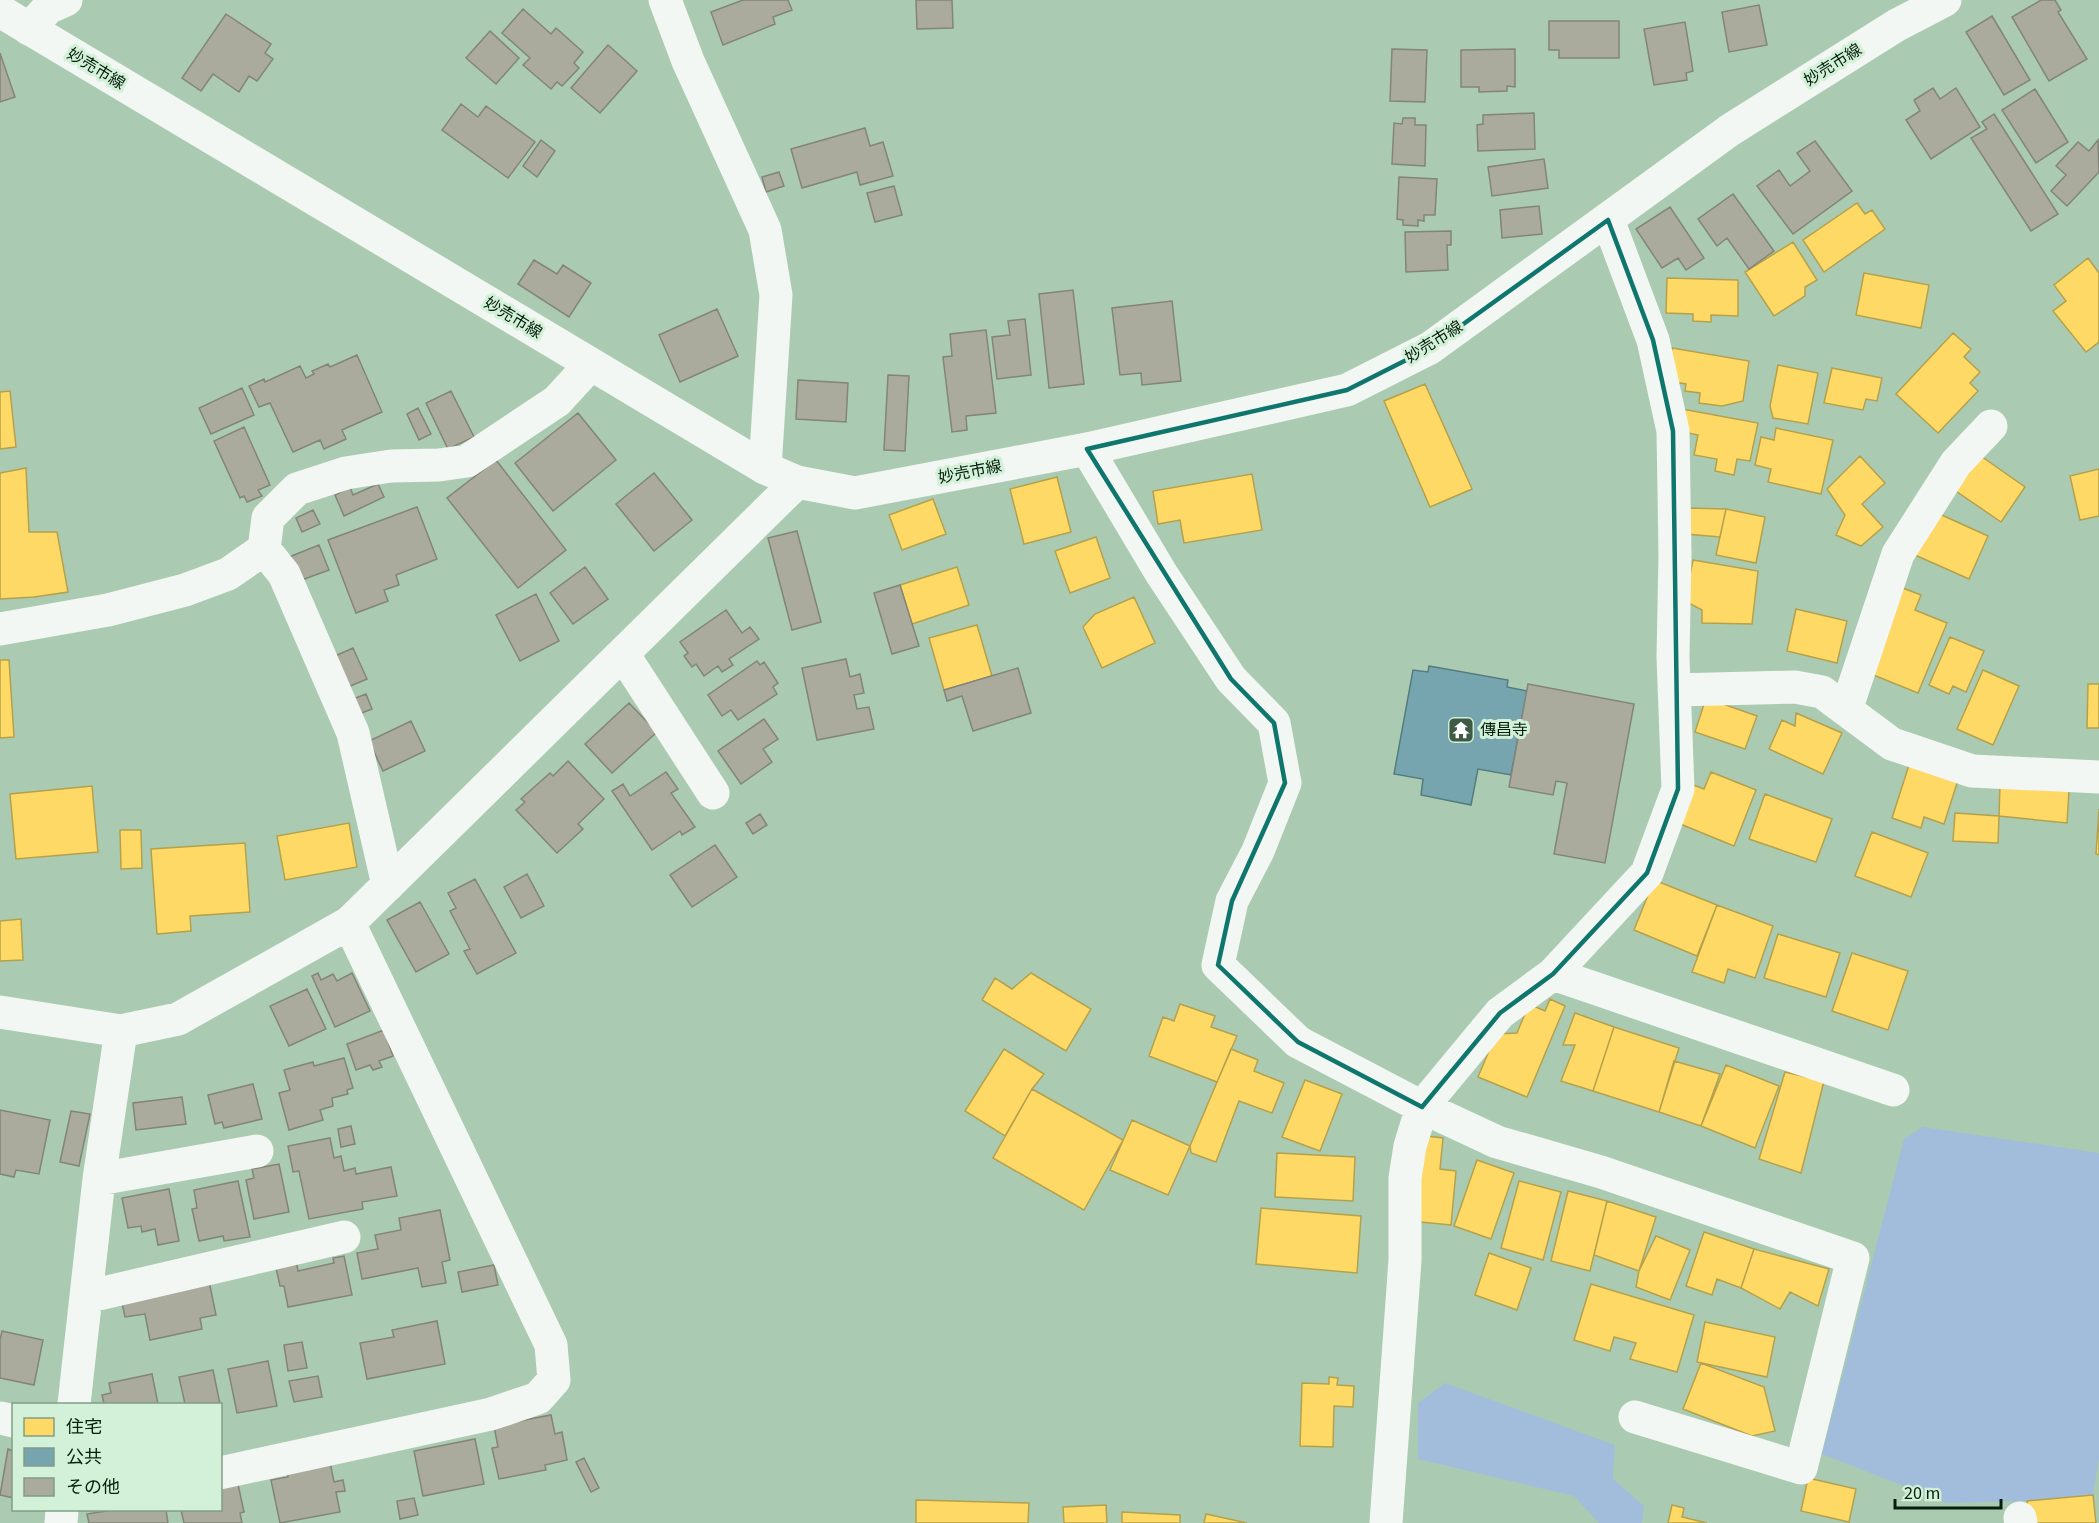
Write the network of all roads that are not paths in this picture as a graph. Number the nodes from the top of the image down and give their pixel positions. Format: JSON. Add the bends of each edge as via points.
{"nodes":[{"id":1,"x":66,"y":0,"type":"edge"},
{"id":2,"x":1945,"y":0,"type":"edge"},
{"id":3,"x":676,"y":3,"type":"edge"},
{"id":4,"x":9,"y":18,"type":"edge"},
{"id":5,"x":1608,"y":220,"type":"junction"},
{"id":6,"x":590,"y":364,"type":"junction"},
{"id":7,"x":1991,"y":426,"type":"dead end"},
{"id":8,"x":1087,"y":449,"type":"junction"},
{"id":9,"x":765,"y":468,"type":"junction"},
{"id":10,"x":797,"y":482,"type":"junction"},
{"id":11,"x":264,"y":549,"type":"junction"},
{"id":12,"x":0,"y":629,"type":"edge"},
{"id":13,"x":623,"y":654,"type":"junction"},
{"id":14,"x":1674,"y":690,"type":"junction"},
{"id":15,"x":1846,"y":710,"type":"junction"},
{"id":16,"x":2099,"y":777,"type":"edge"},
{"id":17,"x":713,"y":793,"type":"dead end"},
{"id":18,"x":388,"y":885,"type":"junction"},
{"id":19,"x":349,"y":923,"type":"junction"},
{"id":20,"x":1553,"y":974,"type":"junction"},
{"id":21,"x":0,"y":1012,"type":"edge"},
{"id":22,"x":122,"y":1031,"type":"junction"},
{"id":23,"x":1893,"y":1090,"type":"dead end"},
{"id":24,"x":1422,"y":1107,"type":"junction"},
{"id":25,"x":257,"y":1150,"type":"dead end"},
{"id":26,"x":99,"y":1179,"type":"junction"},
{"id":27,"x":344,"y":1237,"type":"dead end"},
{"id":28,"x":86,"y":1298,"type":"junction"},
{"id":29,"x":74,"y":1403,"type":"edge"},
{"id":30,"x":1635,"y":1417,"type":"dead end"},
{"id":31,"x":222,"y":1473,"type":"edge"},
{"id":32,"x":1386,"y":1523,"type":"edge"}],
"edges":[{"from":1,"to":4,"type":"street"},
{"from":2,"to":5,"type":"street","name":"妙売市線","via":[[1897,25],[1730,130]]},
{"from":3,"to":9,"type":"street","via":[[688,61],[765,230],[776,295]]},
{"from":4,"to":6,"type":"street","name":"妙売市線"},
{"from":5,"to":8,"type":"street","name":"妙売市線","via":[[1430,348],[1347,390]]},
{"from":5,"to":14,"type":"street","via":[[1653,340],[1673,431]]},
{"from":6,"to":9,"type":"street","name":"妙売市線"},
{"from":6,"to":11,"type":"street","via":[[557,400],[467,461],[346,473],[297,489],[268,518]]},
{"from":7,"to":15,"type":"street","via":[[1956,463],[1898,554]]},
{"from":8,"to":10,"type":"street","name":"妙売市線","via":[[855,493]]},
{"from":8,"to":24,"type":"street","via":[[1161,573],[1232,679],[1274,723],[1285,783],[1258,851],[1232,901],[1218,965],[1298,1042]]},
{"from":9,"to":10,"type":"street","name":"妙売市線"},
{"from":10,"to":13,"type":"street"},
{"from":11,"to":12,"type":"street","via":[[228,574],[185,590],[108,610]]},
{"from":11,"to":18,"type":"street","via":[[284,574],[353,733]]},
{"from":13,"to":17,"type":"street"},
{"from":13,"to":18,"type":"street"},
{"from":14,"to":15,"type":"street","via":[[1796,687],[1822,692]]},
{"from":14,"to":20,"type":"street","via":[[1678,789],[1647,873]]},
{"from":15,"to":16,"type":"street","via":[[1892,744],[1972,771]]},
{"from":18,"to":19,"type":"street"},
{"from":19,"to":22,"type":"street","via":[[178,1019]]},
{"from":19,"to":31,"type":"street","via":[[551,1345],[554,1380],[538,1398],[491,1414]]},
{"from":20,"to":23,"type":"street"},
{"from":20,"to":24,"type":"street","via":[[1500,1013]]},
{"from":21,"to":22,"type":"street"},
{"from":22,"to":26,"type":"street"},
{"from":24,"to":30,"type":"street","via":[[1497,1142],[1601,1172],[1853,1258],[1801,1468]]},
{"from":24,"to":32,"type":"street","via":[[1405,1178],[1405,1260]]},
{"from":25,"to":26,"type":"street"},
{"from":26,"to":28,"type":"street"},
{"from":27,"to":28,"type":"street"},
{"from":28,"to":29,"type":"street"}]}
